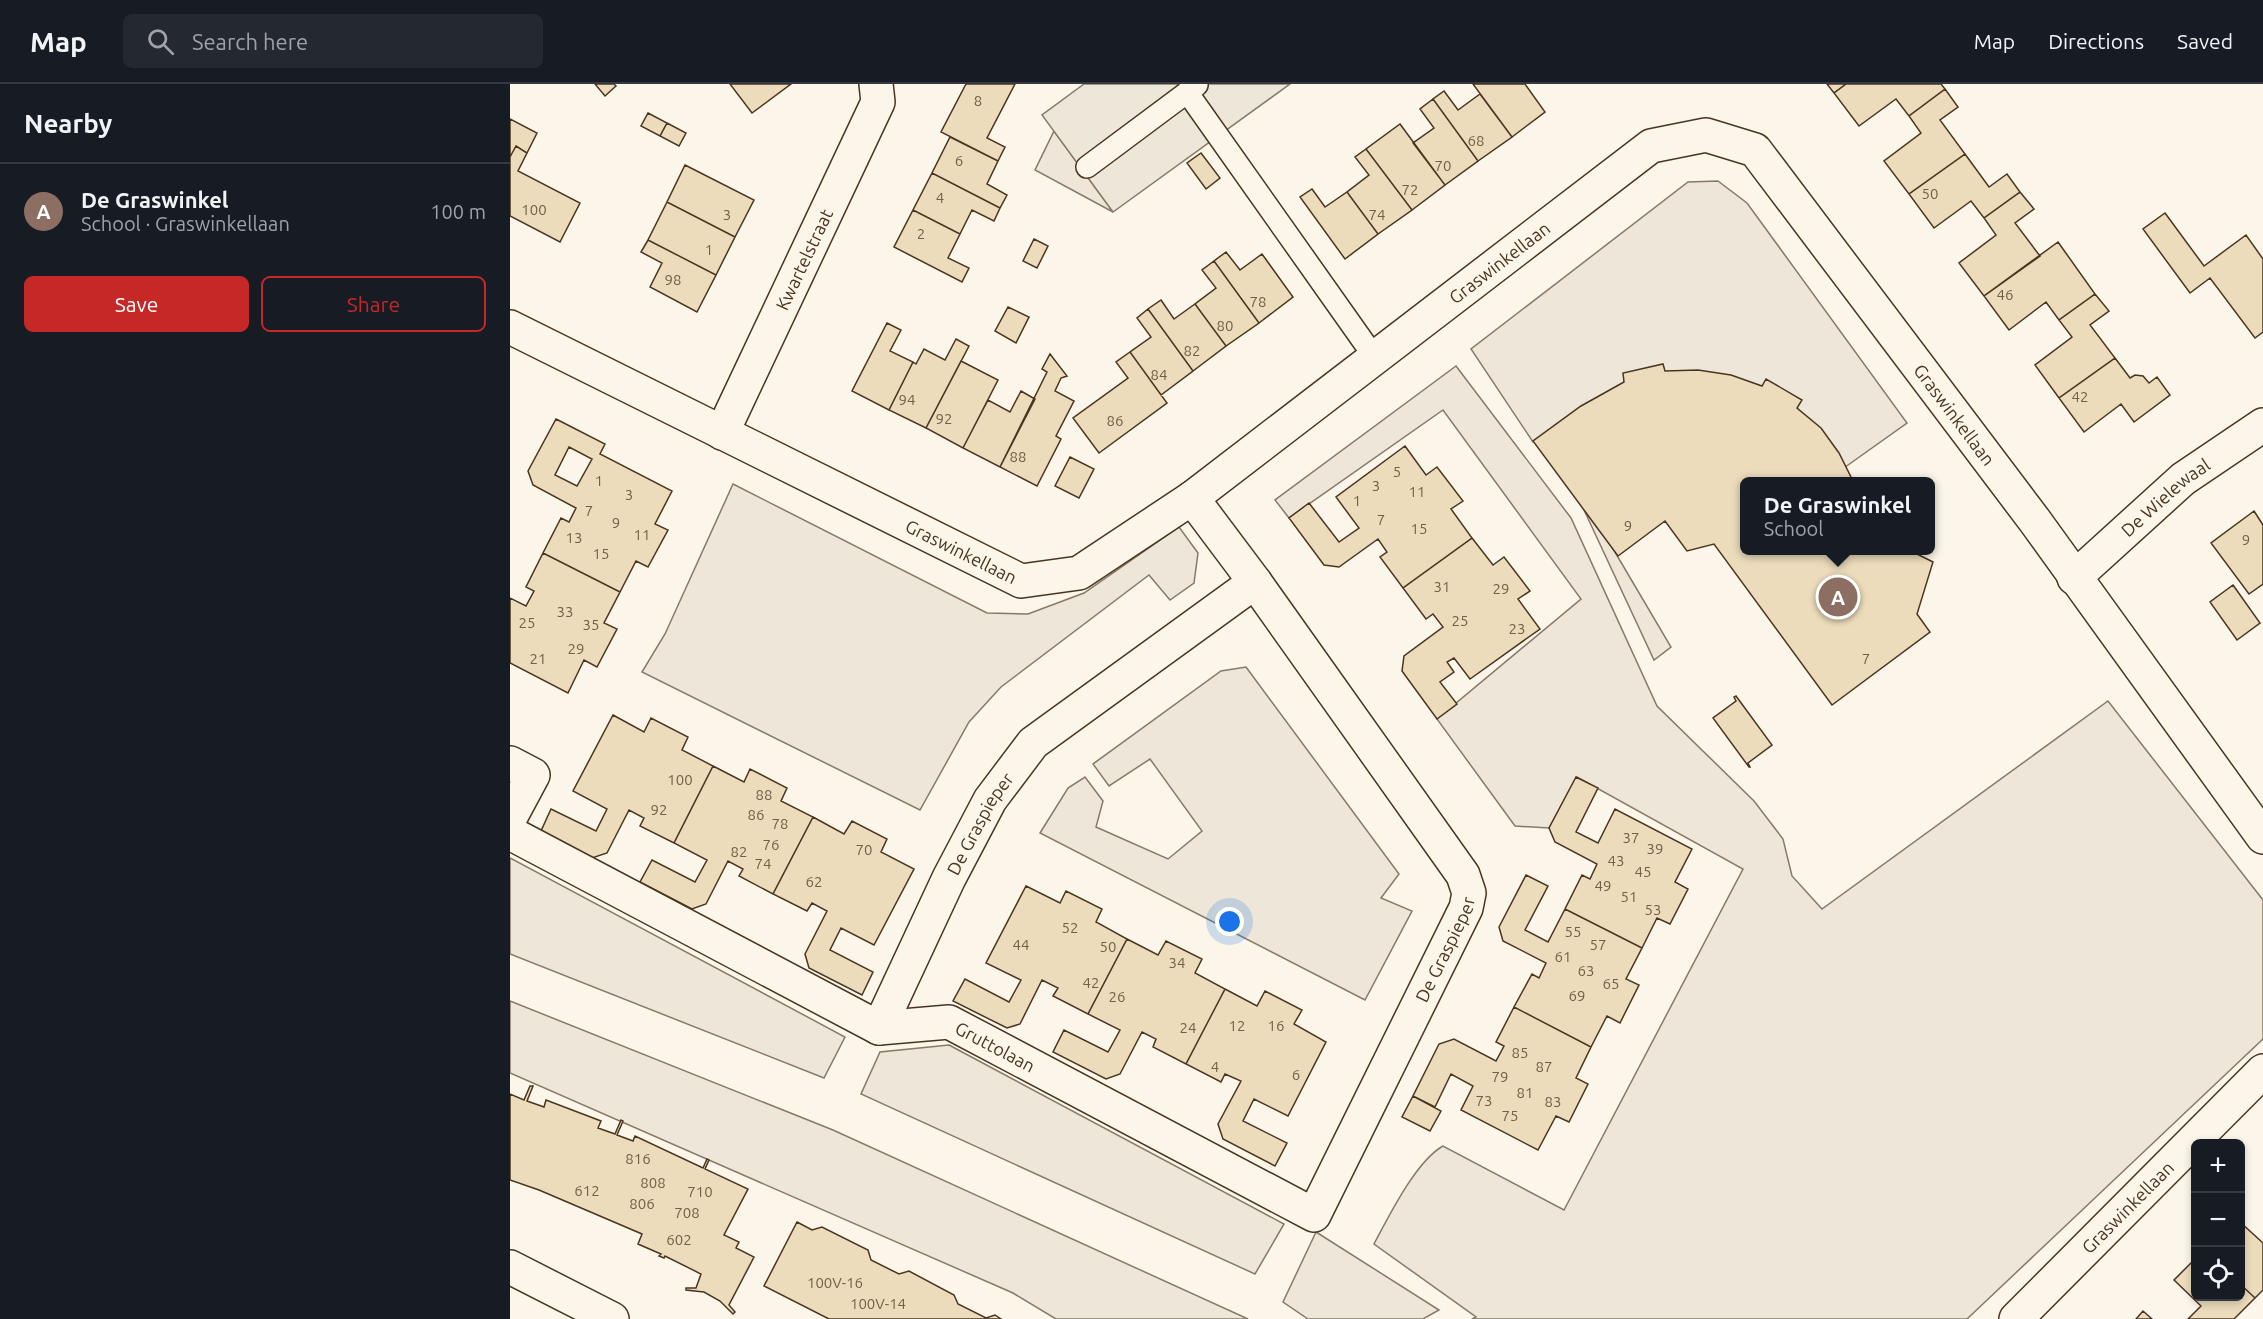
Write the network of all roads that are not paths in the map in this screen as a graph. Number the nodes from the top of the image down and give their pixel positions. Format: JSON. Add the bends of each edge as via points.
{"nodes":[{"id":1,"x":876,"y":84,"type":"edge"},
{"id":2,"x":1192,"y":88,"type":"edge"},
{"id":3,"x":1087,"y":166,"type":"dead end"},
{"id":4,"x":513,"y":336,"type":"edge"},
{"id":5,"x":1375,"y":358,"type":"junction"},
{"id":6,"x":2263,"y":425,"type":"edge"},
{"id":7,"x":722,"y":432,"type":"junction"},
{"id":8,"x":1192,"y":498,"type":"junction"},
{"id":9,"x":2074,"y":578,"type":"junction"},
{"id":10,"x":1255,"y":582,"type":"junction"},
{"id":11,"x":510,"y":763,"type":"edge"},
{"id":12,"x":510,"y":818,"type":"edge"},
{"id":13,"x":510,"y":833,"type":"edge"},
{"id":14,"x":2263,"y":837,"type":"edge"},
{"id":15,"x":879,"y":1028,"type":"junction"},
{"id":16,"x":2263,"y":1071,"type":"edge"},
{"id":17,"x":1314,"y":1215,"type":"joint"},
{"id":18,"x":510,"y":1267,"type":"edge"},
{"id":19,"x":612,"y":1319,"type":"edge"},
{"id":20,"x":2016,"y":1319,"type":"edge"}],
"edges":[{"from":1,"to":7,"type":"street","name":"Kwartelstraat","via":[[878,102]]},
{"from":2,"to":3,"type":"lane"},
{"from":2,"to":5,"type":"lane"},
{"from":4,"to":7,"type":"street","name":"Graswinkellaan"},
{"from":5,"to":8,"type":"street","name":"Graswinkellaan"},
{"from":5,"to":9,"type":"street","name":"Graswinkellaan","via":[[1651,146],[1706,135],[1755,150]]},
{"from":6,"to":9,"type":"street","name":"De Wielewaal","via":[[2183,479]]},
{"from":7,"to":8,"type":"street","name":"Graswinkellaan","via":[[1021,581],[1080,573]]},
{"from":8,"to":10,"type":"street","name":"De Graspieper"},
{"from":9,"to":14,"type":"street","name":"Graswinkellaan"},
{"from":10,"to":15,"type":"street","name":"De Graspieper","via":[[1033,743],[985,810]]},
{"from":10,"to":17,"type":"street","name":"De Graspieper","via":[[1463,875],[1469,893],[1466,908]]},
{"from":11,"to":12,"type":"street","via":[[533,775]]},
{"from":13,"to":15,"type":"street"},
{"from":15,"to":17,"type":"street","name":"Gruttolaan","via":[[949,1022]]},
{"from":16,"to":20,"type":"street","name":"Graswinkellaan"},
{"from":18,"to":19,"type":"street"}]}
